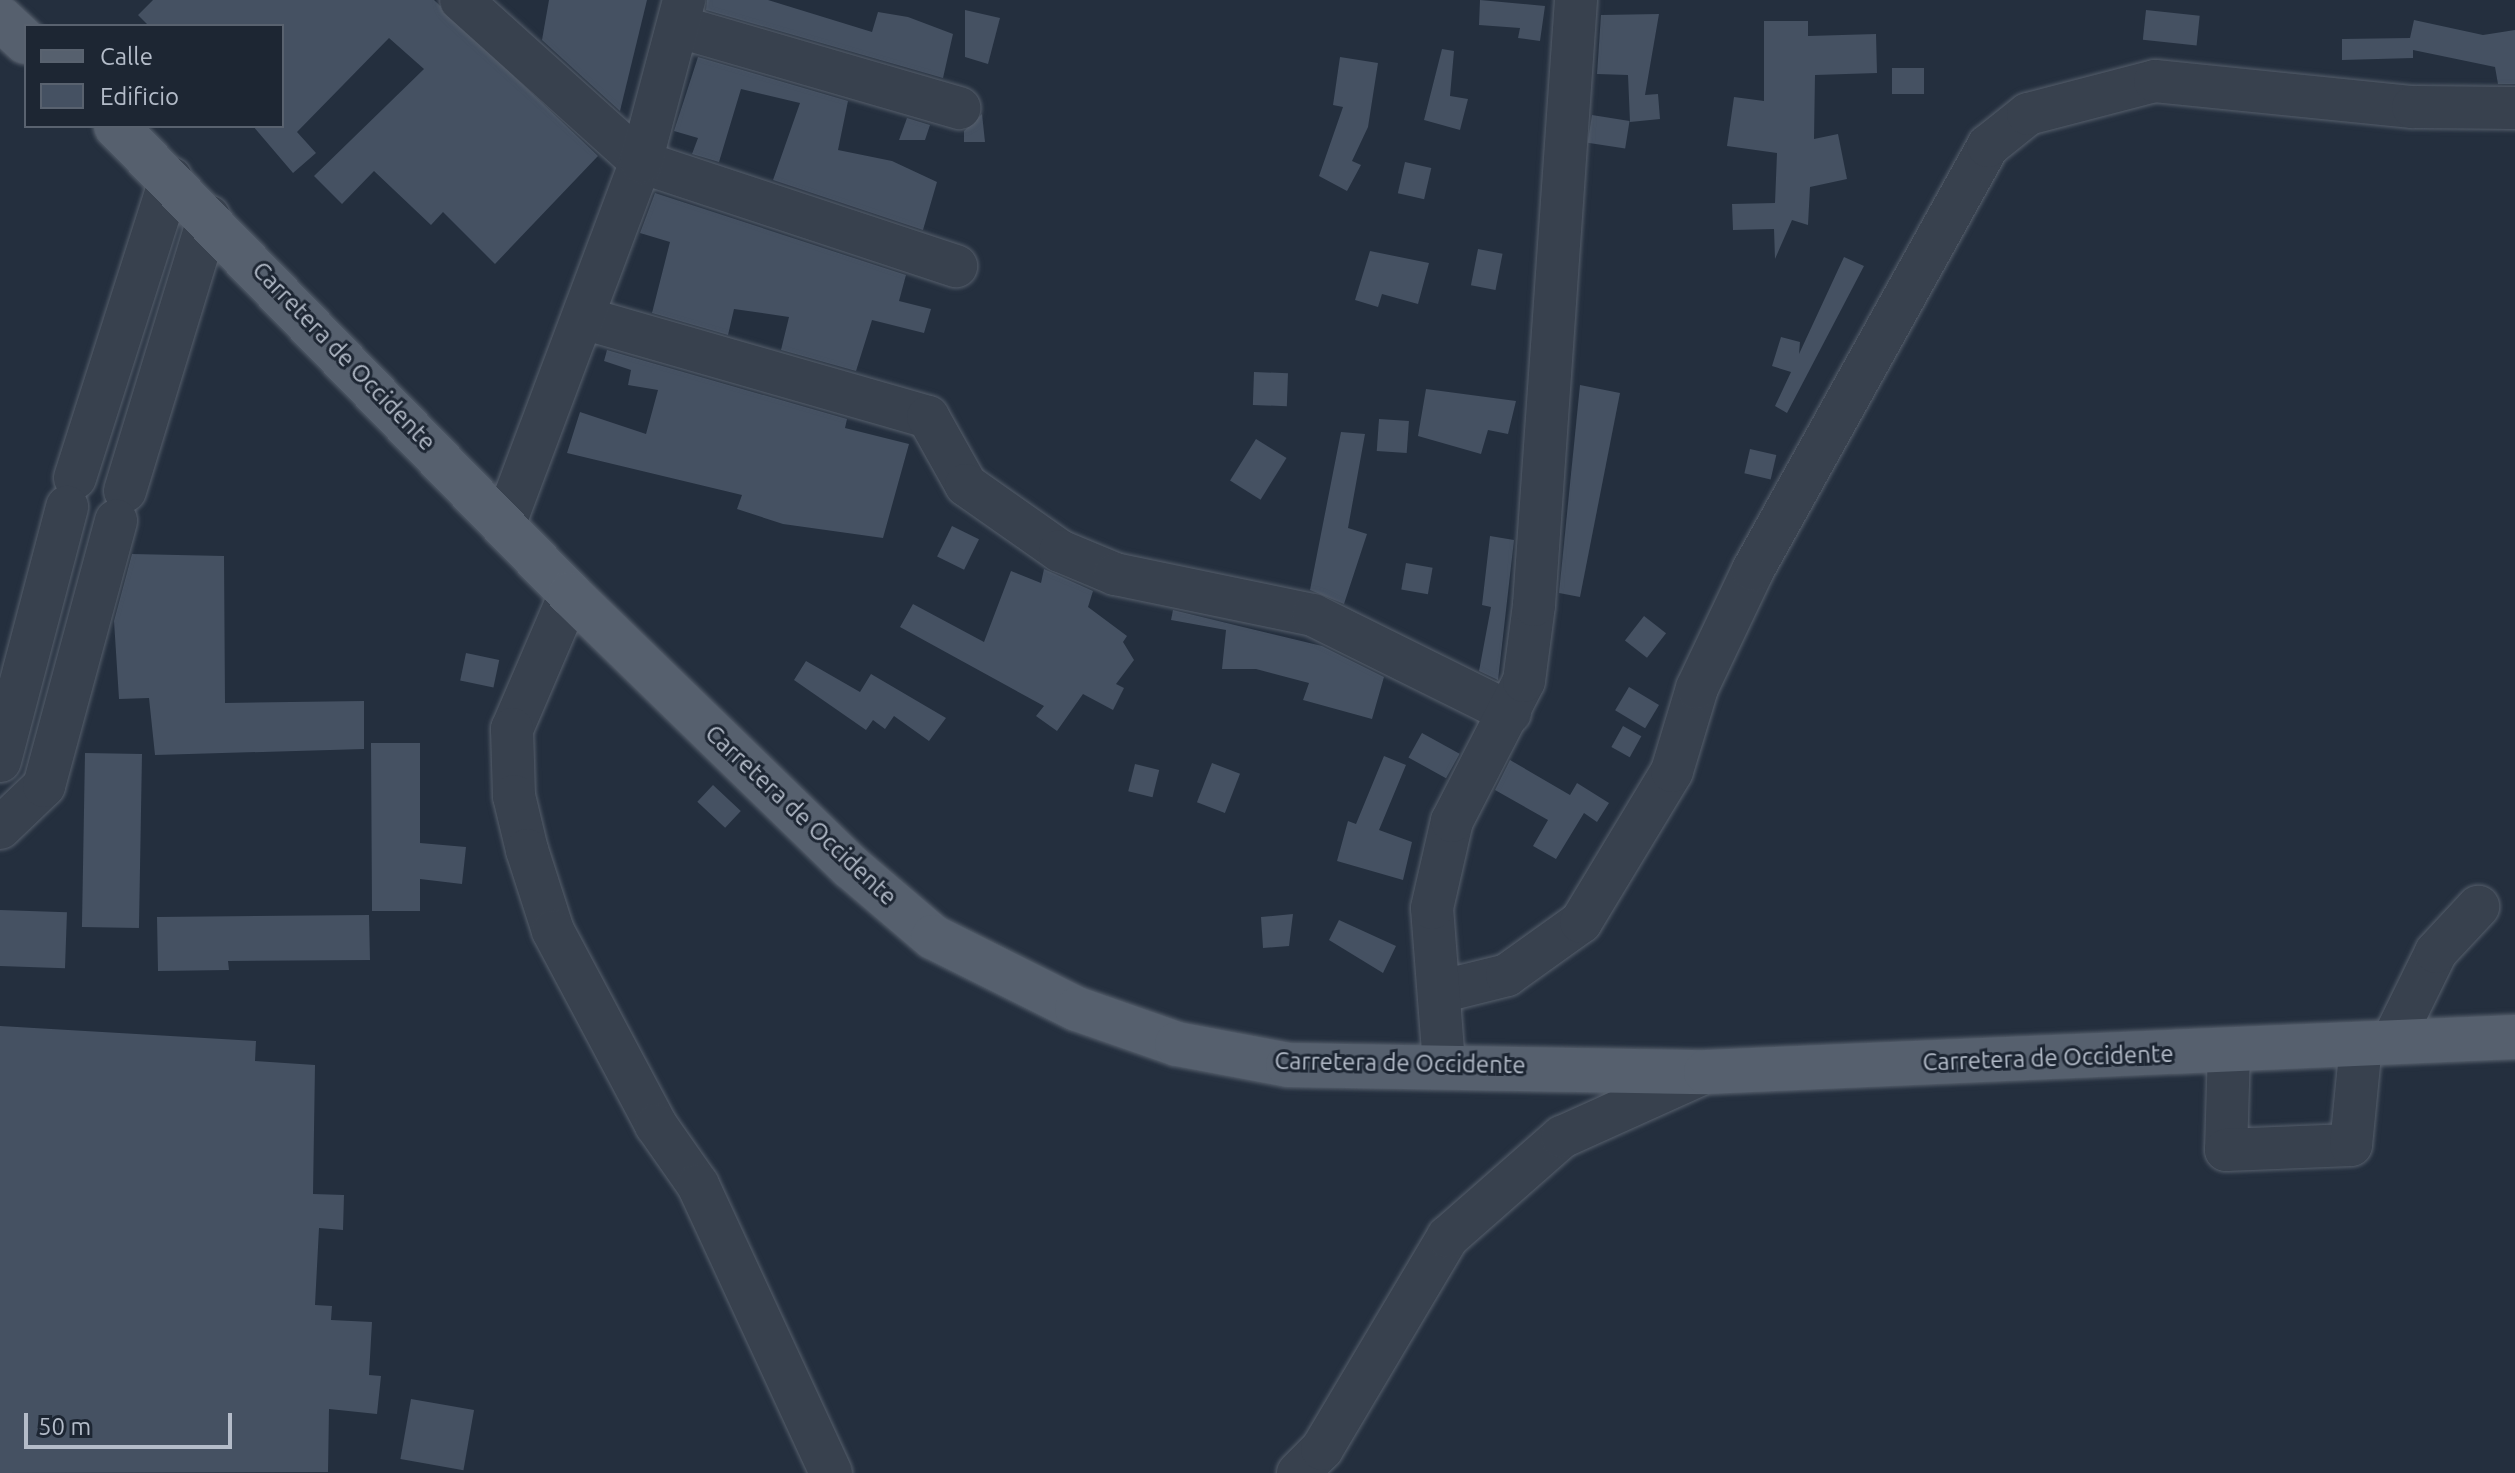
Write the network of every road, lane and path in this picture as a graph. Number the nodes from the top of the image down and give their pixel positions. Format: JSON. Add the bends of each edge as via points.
{"nodes":[{"id":1,"x":461,"y":0,"type":"edge"},
{"id":2,"x":1576,"y":0,"type":"edge"},
{"id":3,"x":682,"y":13,"type":"edge"},
{"id":4,"x":0,"y":18,"type":"edge"},
{"id":5,"x":24,"y":40,"type":"edge"},
{"id":6,"x":959,"y":108,"type":"dead end"},
{"id":7,"x":2515,"y":108,"type":"edge"},
{"id":8,"x":118,"y":128,"type":"edge"},
{"id":9,"x":641,"y":162,"type":"junction"},
{"id":10,"x":171,"y":178,"type":"junction"},
{"id":11,"x":209,"y":217,"type":"junction"},
{"id":12,"x":956,"y":266,"type":"dead end"},
{"id":13,"x":583,"y":318,"type":"junction"},
{"id":14,"x":505,"y":523,"type":"junction"},
{"id":15,"x":570,"y":594,"type":"junction"},
{"id":16,"x":1510,"y":713,"type":"junction"},
{"id":17,"x":0,"y":761,"type":"edge"},
{"id":18,"x":0,"y":775,"type":"edge"},
{"id":19,"x":3,"y":822,"type":"edge"},
{"id":20,"x":2478,"y":907,"type":"dead end"},
{"id":21,"x":1443,"y":991,"type":"junction"},
{"id":22,"x":2515,"y":1037,"type":"edge"},
{"id":23,"x":2377,"y":1044,"type":"junction"},
{"id":24,"x":2229,"y":1050,"type":"junction"},
{"id":25,"x":1444,"y":1064,"type":"junction"},
{"id":26,"x":1706,"y":1072,"type":"junction"},
{"id":27,"x":831,"y":1473,"type":"edge"},
{"id":28,"x":1298,"y":1473,"type":"edge"}],
"edges":[{"from":1,"to":9,"type":"street"},
{"from":2,"to":16,"type":"street","via":[[1534,605],[1524,681]]},
{"from":3,"to":6,"type":"street"},
{"from":3,"to":9,"type":"street"},
{"from":4,"to":5,"type":"main road"},
{"from":7,"to":21,"type":"street","via":[[2413,107],[2155,81],[2028,114],[1988,146],[1753,570],[1697,688],[1672,771],[1581,922],[1507,975]]},
{"from":8,"to":10,"type":"main road","name":"Carretera de Occidente"},
{"from":9,"to":12,"type":"street"},
{"from":9,"to":13,"type":"street"},
{"from":10,"to":11,"type":"main road","name":"Carretera de Occidente"},
{"from":10,"to":17,"type":"street","via":[[71,492]]},
{"from":11,"to":14,"type":"main road","name":"Carretera de Occidente"},
{"from":11,"to":19,"type":"street","via":[[120,506],[44,786]]},
{"from":13,"to":14,"type":"street"},
{"from":13,"to":16,"type":"street","via":[[928,417],[966,485],[1060,551],[1115,574],[1313,615]]},
{"from":14,"to":15,"type":"main road","name":"Carretera de Occidente"},
{"from":15,"to":25,"type":"main road","name":"Carretera de Occidente","via":[[933,937],[1077,1009],[1177,1044],[1288,1065]]},
{"from":15,"to":27,"type":"street","via":[[512,729],[514,796],[527,850],[553,931],[656,1125],[698,1185]]},
{"from":16,"to":21,"type":"street","via":[[1452,821],[1432,908]]},
{"from":18,"to":19,"type":"street"},
{"from":20,"to":23,"type":"street","via":[[2436,952]]},
{"from":21,"to":25,"type":"street"},
{"from":22,"to":23,"type":"main road","name":"Carretera de Occidente"},
{"from":23,"to":24,"type":"main road","name":"Carretera de Occidente"},
{"from":23,"to":24,"type":"street","via":[[2351,1145],[2226,1150]]},
{"from":24,"to":26,"type":"main road","name":"Carretera de Occidente"},
{"from":25,"to":26,"type":"main road","name":"Carretera de Occidente"},
{"from":26,"to":28,"type":"street","via":[[1562,1137],[1448,1237],[1322,1449]]}]}
